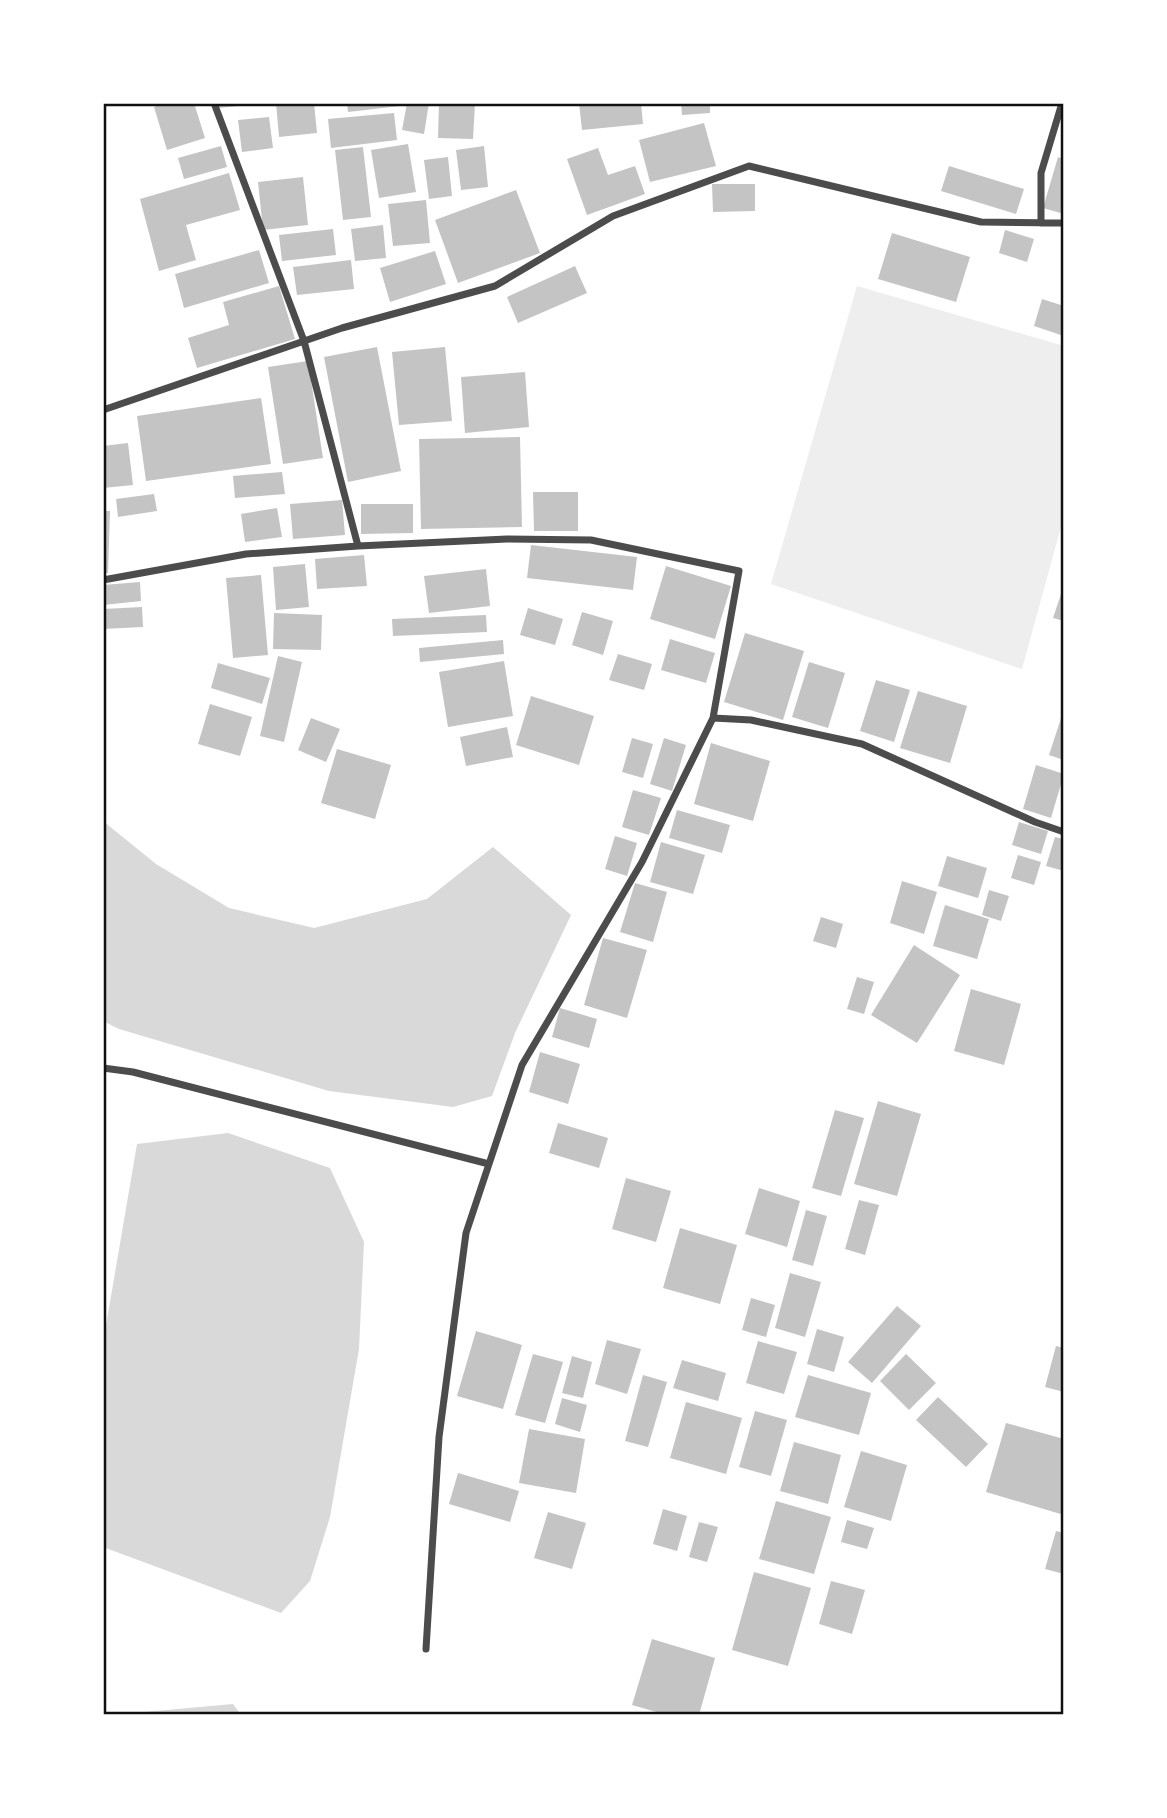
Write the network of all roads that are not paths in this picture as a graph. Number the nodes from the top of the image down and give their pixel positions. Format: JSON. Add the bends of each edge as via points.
{"nodes":[{"id":1,"x":214,"y":103,"type":"edge"},
{"id":2,"x":1062,"y":103,"type":"edge"},
{"id":3,"x":1041,"y":223,"type":"junction"},
{"id":4,"x":1064,"y":223,"type":"edge"},
{"id":5,"x":304,"y":341,"type":"junction"},
{"id":6,"x":103,"y":410,"type":"edge"},
{"id":7,"x":358,"y":546,"type":"junction"},
{"id":8,"x":103,"y":580,"type":"edge"},
{"id":9,"x":713,"y":718,"type":"junction"},
{"id":10,"x":1064,"y":832,"type":"edge"},
{"id":11,"x":103,"y":1068,"type":"edge"},
{"id":12,"x":489,"y":1164,"type":"junction"},
{"id":13,"x":426,"y":1649,"type":"dead end"}],
"edges":[{"from":1,"to":5,"type":"street"},
{"from":2,"to":3,"type":"street","via":[[1041,173]]},
{"from":3,"to":4,"type":"street"},
{"from":3,"to":5,"type":"street","via":[[981,222],[749,166],[614,216],[495,286]]},
{"from":5,"to":6,"type":"street"},
{"from":5,"to":7,"type":"street"},
{"from":7,"to":8,"type":"street","via":[[246,554]]},
{"from":7,"to":9,"type":"street","via":[[591,540],[739,571]]},
{"from":9,"to":10,"type":"street","via":[[751,720],[862,744]]},
{"from":9,"to":12,"type":"street","via":[[642,862],[522,1065]]},
{"from":11,"to":12,"type":"street"},
{"from":12,"to":13,"type":"street","via":[[466,1233],[439,1437]]}]}
